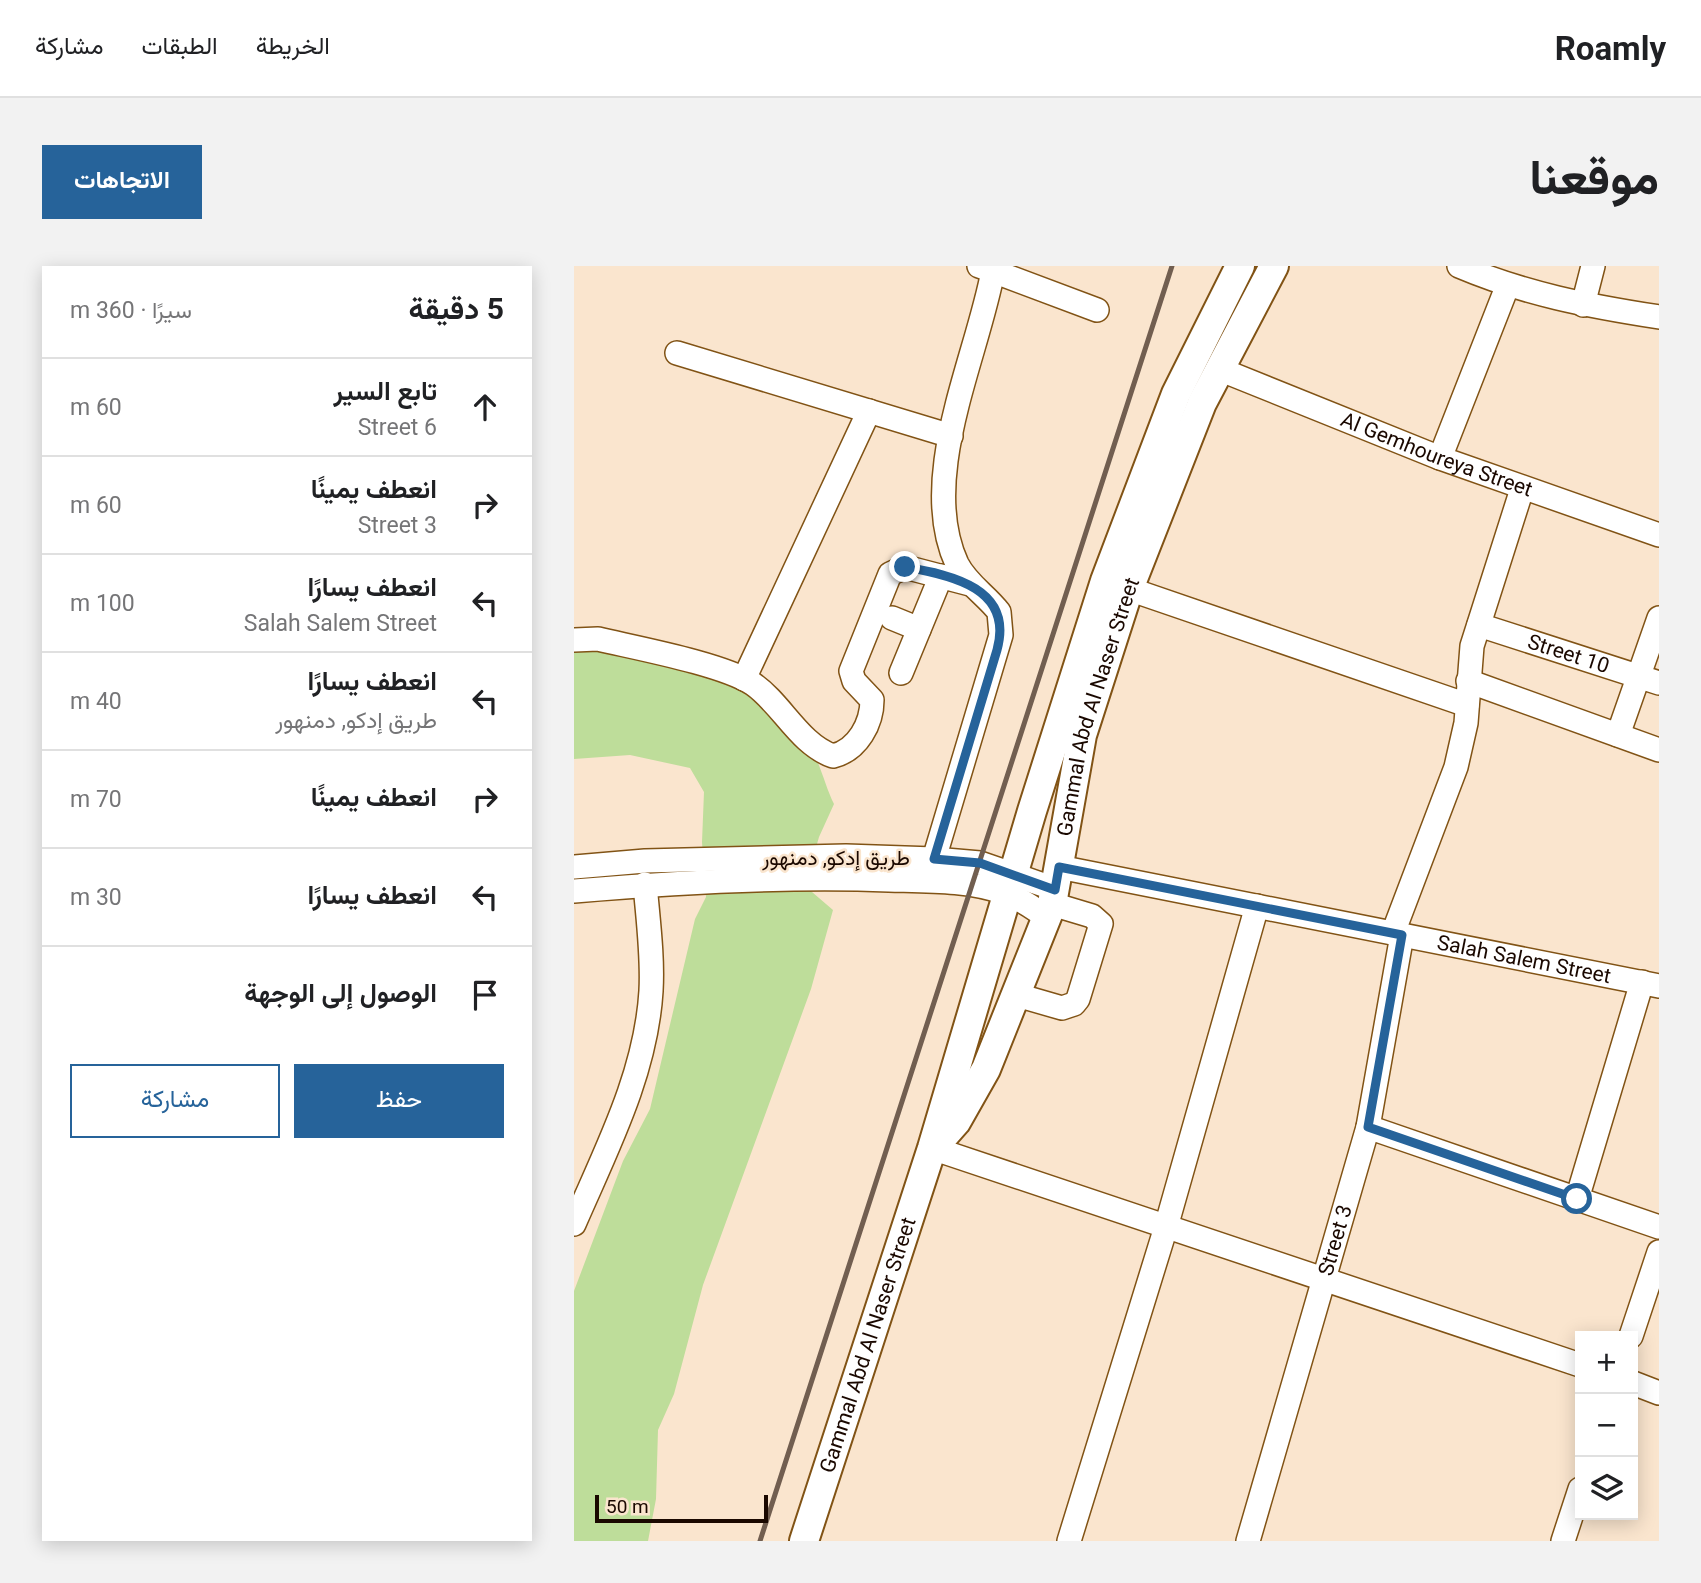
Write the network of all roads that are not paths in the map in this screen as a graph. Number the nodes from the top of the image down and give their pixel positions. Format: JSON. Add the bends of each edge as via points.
{"nodes":[{"id":1,"x":1240,"y":266,"type":"edge"},
{"id":2,"x":1275,"y":266,"type":"edge"},
{"id":3,"x":1459,"y":266,"type":"edge"},
{"id":4,"x":1593,"y":266,"type":"edge"},
{"id":5,"x":986,"y":268,"type":"edge"},
{"id":6,"x":1507,"y":287,"type":"junction"},
{"id":7,"x":1583,"y":305,"type":"junction"},
{"id":8,"x":1097,"y":310,"type":"dead end"},
{"id":9,"x":1659,"y":317,"type":"edge"},
{"id":10,"x":677,"y":353,"type":"dead end"},
{"id":11,"x":1219,"y":369,"type":"junction"},
{"id":12,"x":869,"y":411,"type":"junction"},
{"id":13,"x":951,"y":436,"type":"junction"},
{"id":14,"x":1440,"y":458,"type":"junction"},
{"id":15,"x":1522,"y":489,"type":"junction"},
{"id":16,"x":1659,"y":535,"type":"edge"},
{"id":17,"x":941,"y":576,"type":"junction"},
{"id":18,"x":970,"y":584,"type":"junction"},
{"id":19,"x":1129,"y":589,"type":"junction"},
{"id":20,"x":892,"y":618,"type":"dead end"},
{"id":21,"x":1659,"y":618,"type":"edge"},
{"id":22,"x":1479,"y":625,"type":"junction"},
{"id":23,"x":919,"y":629,"type":"junction"},
{"id":24,"x":574,"y":640,"type":"edge"},
{"id":25,"x":901,"y":673,"type":"dead end"},
{"id":26,"x":744,"y":678,"type":"junction"},
{"id":27,"x":1649,"y":680,"type":"edge"},
{"id":28,"x":1468,"y":681,"type":"junction"},
{"id":29,"x":1467,"y":705,"type":"junction"},
{"id":30,"x":1618,"y":735,"type":"junction"},
{"id":31,"x":1659,"y":750,"type":"edge"},
{"id":32,"x":934,"y":859,"type":"junction"},
{"id":33,"x":574,"y":867,"type":"edge"},
{"id":34,"x":846,"y":867,"type":"junction"},
{"id":35,"x":696,"y":870,"type":"junction"},
{"id":36,"x":1011,"y":883,"type":"junction"},
{"id":37,"x":645,"y":884,"type":"junction"},
{"id":38,"x":574,"y":891,"type":"edge"},
{"id":39,"x":1053,"y":894,"type":"junction"},
{"id":40,"x":1257,"y":906,"type":"junction"},
{"id":41,"x":1398,"y":934,"type":"junction"},
{"id":42,"x":1651,"y":984,"type":"edge"},
{"id":43,"x":1017,"y":995,"type":"junction"},
{"id":44,"x":1368,"y":1127,"type":"junction"},
{"id":45,"x":932,"y":1148,"type":"junction"},
{"id":46,"x":1577,"y":1199,"type":"junction"},
{"id":47,"x":574,"y":1224,"type":"edge"},
{"id":48,"x":1166,"y":1227,"type":"junction"},
{"id":49,"x":1659,"y":1227,"type":"edge"},
{"id":50,"x":1659,"y":1252,"type":"edge"},
{"id":51,"x":1325,"y":1279,"type":"junction"},
{"id":52,"x":1633,"y":1331,"type":"edge"},
{"id":53,"x":1575,"y":1363,"type":"edge"},
{"id":54,"x":1638,"y":1385,"type":"edge"},
{"id":55,"x":1659,"y":1393,"type":"edge"},
{"id":56,"x":1575,"y":1504,"type":"edge"},
{"id":57,"x":804,"y":1541,"type":"edge"},
{"id":58,"x":1069,"y":1541,"type":"edge"},
{"id":59,"x":1248,"y":1541,"type":"edge"},
{"id":60,"x":1563,"y":1541,"type":"edge"}],
"edges":[{"from":1,"to":36,"type":"main road","name":"Gammal Abd Al Naser Street","via":[[1177,394],[1110,569]]},
{"from":2,"to":11,"type":"main road","name":"Gammal Abd Al Naser Street"},
{"from":3,"to":6,"type":"street"},
{"from":4,"to":7,"type":"street"},
{"from":5,"to":8,"type":"street"},
{"from":5,"to":13,"type":"street"},
{"from":6,"to":7,"type":"street"},
{"from":6,"to":14,"type":"street"},
{"from":7,"to":9,"type":"street"},
{"from":10,"to":12,"type":"street"},
{"from":11,"to":14,"type":"street","name":"Al Gemhoureya Street"},
{"from":11,"to":19,"type":"main road","name":"Gammal Abd Al Naser Street"},
{"from":12,"to":13,"type":"street"},
{"from":12,"to":26,"type":"street"},
{"from":13,"to":18,"type":"street","via":[[945,516],[953,553]]},
{"from":14,"to":15,"type":"street","name":"Al Gemhoureya Street"},
{"from":15,"to":16,"type":"street","name":"Al Gemhoureya Street"},
{"from":15,"to":22,"type":"street","name":"Street 3"},
{"from":17,"to":18,"type":"street"},
{"from":17,"to":23,"type":"street"},
{"from":17,"to":26,"type":"street","via":[[905,567],[886,581],[851,671],[872,700],[872,712],[861,735],[842,754],[827,753],[809,741]]},
{"from":18,"to":32,"type":"street","via":[[999,612],[1001,635]]},
{"from":19,"to":29,"type":"street"},
{"from":19,"to":39,"type":"main road","name":"Gammal Abd Al Naser Street","via":[[1082,735]]},
{"from":20,"to":23,"type":"street"},
{"from":21,"to":27,"type":"street"},
{"from":22,"to":27,"type":"street","name":"Street 10"},
{"from":22,"to":28,"type":"street","name":"Street 3"},
{"from":23,"to":25,"type":"street"},
{"from":24,"to":26,"type":"street","via":[[598,639]]},
{"from":27,"to":30,"type":"street"},
{"from":28,"to":29,"type":"street","name":"Street 3"},
{"from":28,"to":30,"type":"street"},
{"from":29,"to":41,"type":"street","name":"Street 3","via":[[1456,767]]},
{"from":30,"to":31,"type":"street"},
{"from":32,"to":34,"type":"street","name":"طريق إدكو, دمنهور"},
{"from":32,"to":36,"type":"street","name":"طريق إدكو, دمنهور","via":[[980,863]]},
{"from":33,"to":35,"type":"street"},
{"from":34,"to":35,"type":"street","name":"طريق إدكو, دمنهور"},
{"from":34,"to":36,"type":"street","name":"طريق إدكو, دمنهور","via":[[974,884]]},
{"from":35,"to":37,"type":"street"},
{"from":36,"to":39,"type":"street","name":"طريق إدكو, دمنهور"},
{"from":36,"to":45,"type":"main road","name":"Gammal Abd Al Naser Street"},
{"from":37,"to":38,"type":"street"},
{"from":37,"to":47,"type":"street","via":[[651,992],[645,1031],[624,1108]]},
{"from":39,"to":40,"type":"street","name":"Salah Salem Street"},
{"from":39,"to":43,"type":"main road","name":"Gammal Abd Al Naser Street"},
{"from":39,"to":43,"type":"street","via":[[1101,924],[1078,999],[1062,1009]]},
{"from":40,"to":41,"type":"street","name":"Salah Salem Street"},
{"from":40,"to":48,"type":"street"},
{"from":41,"to":42,"type":"street","name":"Salah Salem Street"},
{"from":41,"to":44,"type":"street","name":"Street 3"},
{"from":42,"to":46,"type":"street"},
{"from":43,"to":45,"type":"main road","name":"Gammal Abd Al Naser Street","via":[[973,1094]]},
{"from":44,"to":46,"type":"street"},
{"from":44,"to":51,"type":"street","name":"Street 3"},
{"from":45,"to":48,"type":"street"},
{"from":45,"to":57,"type":"main road","name":"Gammal Abd Al Naser Street"},
{"from":46,"to":49,"type":"street"},
{"from":48,"to":51,"type":"street"},
{"from":48,"to":58,"type":"street"},
{"from":50,"to":52,"type":"street"},
{"from":51,"to":53,"type":"street"},
{"from":51,"to":59,"type":"street","name":"Street 3"},
{"from":54,"to":55,"type":"street"},
{"from":56,"to":60,"type":"street"}]}
